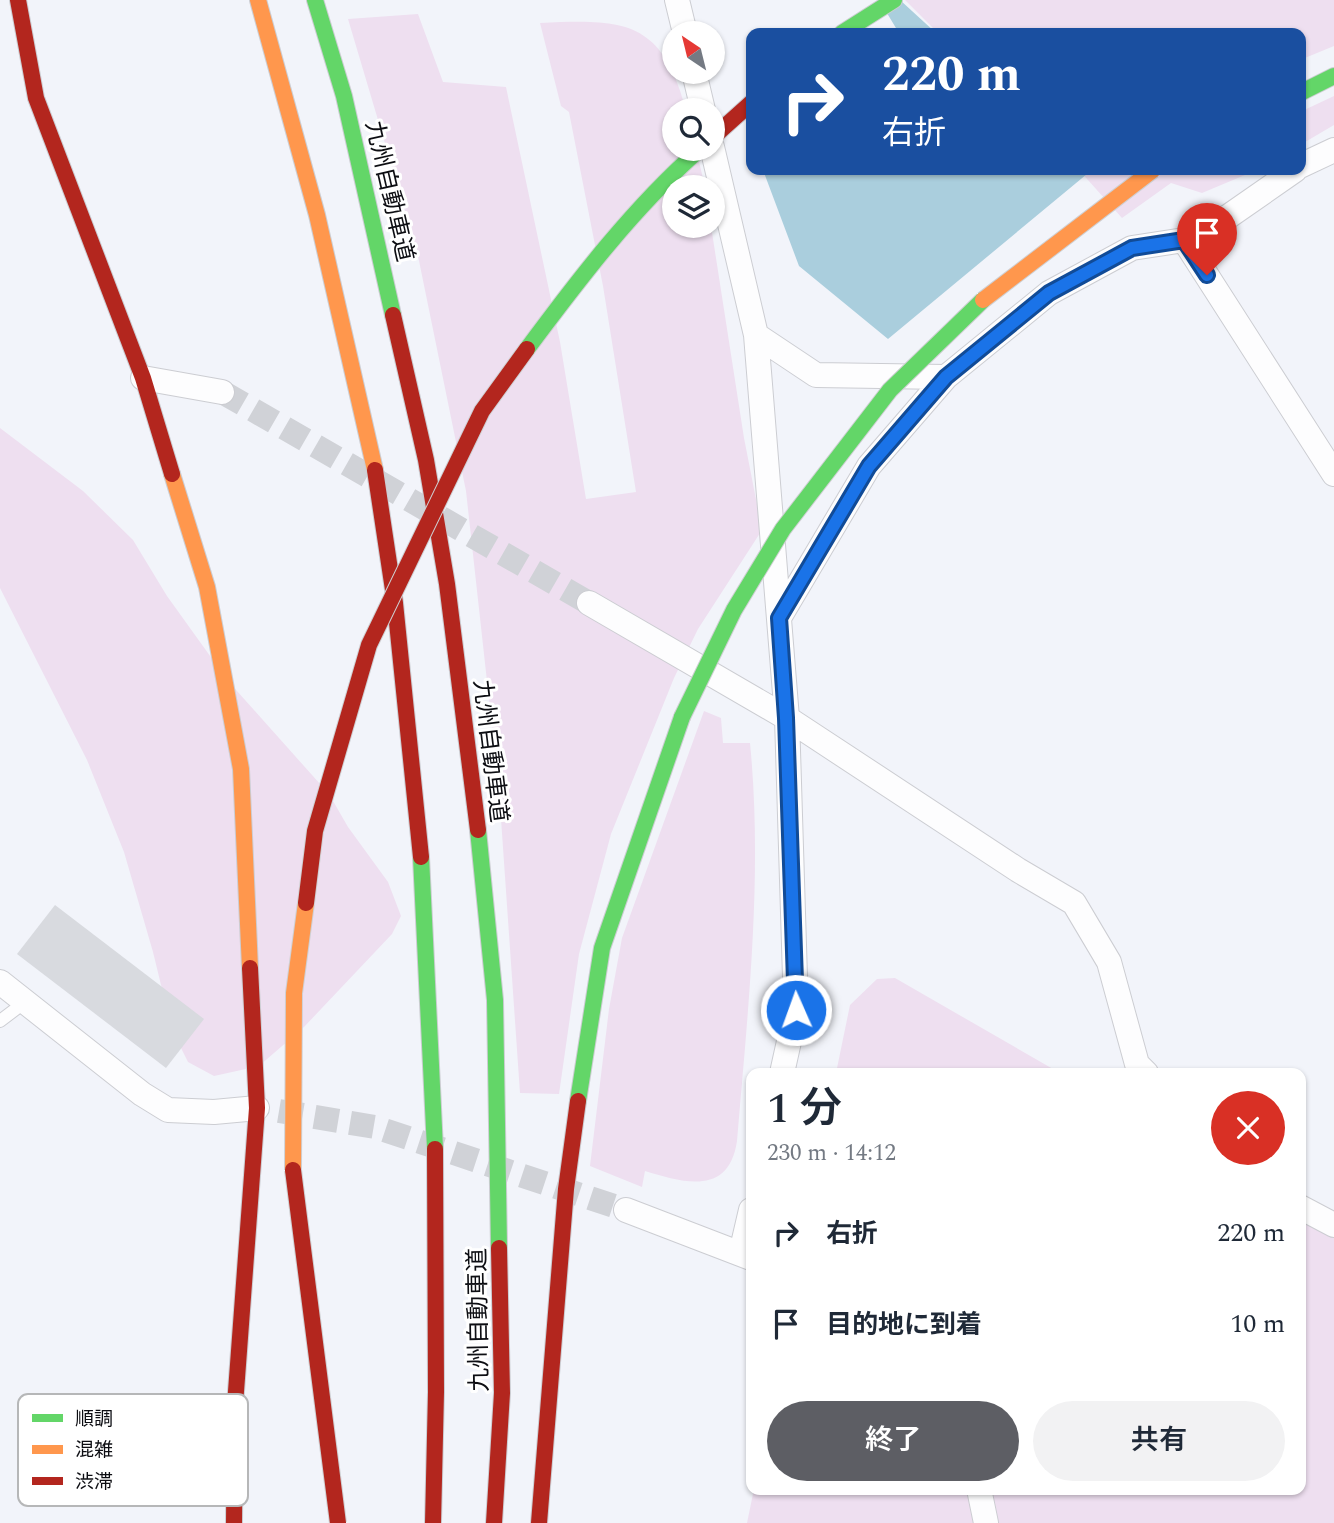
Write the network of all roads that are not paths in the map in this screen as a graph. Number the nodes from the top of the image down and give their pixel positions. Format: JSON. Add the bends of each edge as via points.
{"nodes":[{"id":1,"x":18,"y":0,"type":"edge"},
{"id":2,"x":258,"y":0,"type":"edge"},
{"id":3,"x":315,"y":0,"type":"edge"},
{"id":4,"x":677,"y":0,"type":"edge"},
{"id":5,"x":894,"y":0,"type":"edge"},
{"id":6,"x":682,"y":21,"type":"edge"},
{"id":7,"x":850,"y":28,"type":"edge"},
{"id":8,"x":1334,"y":76,"type":"edge"},
{"id":9,"x":1306,"y":90,"type":"edge"},
{"id":10,"x":746,"y":107,"type":"edge"},
{"id":11,"x":725,"y":126,"type":"edge"},
{"id":12,"x":1334,"y":150,"type":"edge"},
{"id":13,"x":686,"y":161,"type":"edge"},
{"id":14,"x":715,"y":161,"type":"edge"},
{"id":15,"x":1306,"y":163,"type":"edge"},
{"id":16,"x":1146,"y":175,"type":"edge"},
{"id":17,"x":1289,"y":175,"type":"edge"},
{"id":18,"x":1184,"y":240,"type":"junction"},
{"id":19,"x":756,"y":335,"type":"junction"},
{"id":20,"x":946,"y":377,"type":"junction"},
{"id":21,"x":144,"y":378,"type":"junction"},
{"id":22,"x":222,"y":392,"type":"tunnel mouth"},
{"id":23,"x":1334,"y":474,"type":"edge"},
{"id":24,"x":589,"y":603,"type":"tunnel mouth"},
{"id":25,"x":779,"y":618,"type":"junction"},
{"id":26,"x":786,"y":718,"type":"junction"},
{"id":27,"x":0,"y":982,"type":"edge"},
{"id":28,"x":25,"y":1002,"type":"junction"},
{"id":29,"x":0,"y":1021,"type":"edge"},
{"id":30,"x":783,"y":1068,"type":"edge"},
{"id":31,"x":1136,"y":1068,"type":"edge"},
{"id":32,"x":257,"y":1108,"type":"junction"},
{"id":33,"x":625,"y":1210,"type":"tunnel mouth"},
{"id":34,"x":1306,"y":1210,"type":"edge"},
{"id":35,"x":1334,"y":1225,"type":"edge"},
{"id":36,"x":746,"y":1256,"type":"edge"},
{"id":37,"x":236,"y":1394,"type":"edge"},
{"id":38,"x":980,"y":1495,"type":"edge"},
{"id":39,"x":338,"y":1523,"type":"edge"},
{"id":40,"x":433,"y":1523,"type":"edge"},
{"id":41,"x":495,"y":1523,"type":"edge"},
{"id":42,"x":539,"y":1523,"type":"edge"},
{"id":43,"x":986,"y":1523,"type":"edge"}],
"edges":[{"from":1,"to":21,"type":"main road","via":[[36,99]]},
{"from":2,"to":40,"type":"main road","name":"九州自動車道","via":[[289,104],[375,470],[404,685],[420,850],[436,1184]]},
{"from":3,"to":41,"type":"main road","name":"九州自動車道","via":[[344,96],[426,460],[447,584],[479,841],[495,1000],[502,1393]]},
{"from":4,"to":6,"type":"street"},
{"from":5,"to":7,"type":"main road"},
{"from":8,"to":9,"type":"main road"},
{"from":10,"to":11,"type":"main road"},
{"from":12,"to":15,"type":"street"},
{"from":13,"to":39,"type":"main road","bridge":true,"via":[[570,291],[482,411],[369,645],[314,831],[294,993],[293,1174]]},
{"from":14,"to":19,"type":"street"},
{"from":16,"to":42,"type":"main road","bridge":true,"via":[[996,287],[890,390],[783,529],[734,610],[682,717],[602,948],[588,1023],[566,1189]]},
{"from":17,"to":18,"type":"street"},
{"from":18,"to":20,"type":"street","via":[[1132,248],[1049,293]]},
{"from":18,"to":23,"type":"street"},
{"from":19,"to":20,"type":"street","via":[[816,375]]},
{"from":19,"to":25,"type":"street"},
{"from":20,"to":25,"type":"street","via":[[869,466]]},
{"from":21,"to":22,"type":"street"},
{"from":21,"to":32,"type":"main road","via":[[207,587],[241,769]]},
{"from":24,"to":26,"type":"street"},
{"from":25,"to":26,"type":"street"},
{"from":26,"to":30,"type":"street","via":[[796,1010]]},
{"from":26,"to":31,"type":"street","via":[[1074,903],[1109,962]]},
{"from":27,"to":28,"type":"street"},
{"from":28,"to":29,"type":"lane"},
{"from":28,"to":32,"type":"street","via":[[169,1110]]},
{"from":32,"to":37,"type":"main road"},
{"from":33,"to":36,"type":"street"},
{"from":34,"to":35,"type":"street"},
{"from":38,"to":43,"type":"street"}]}
